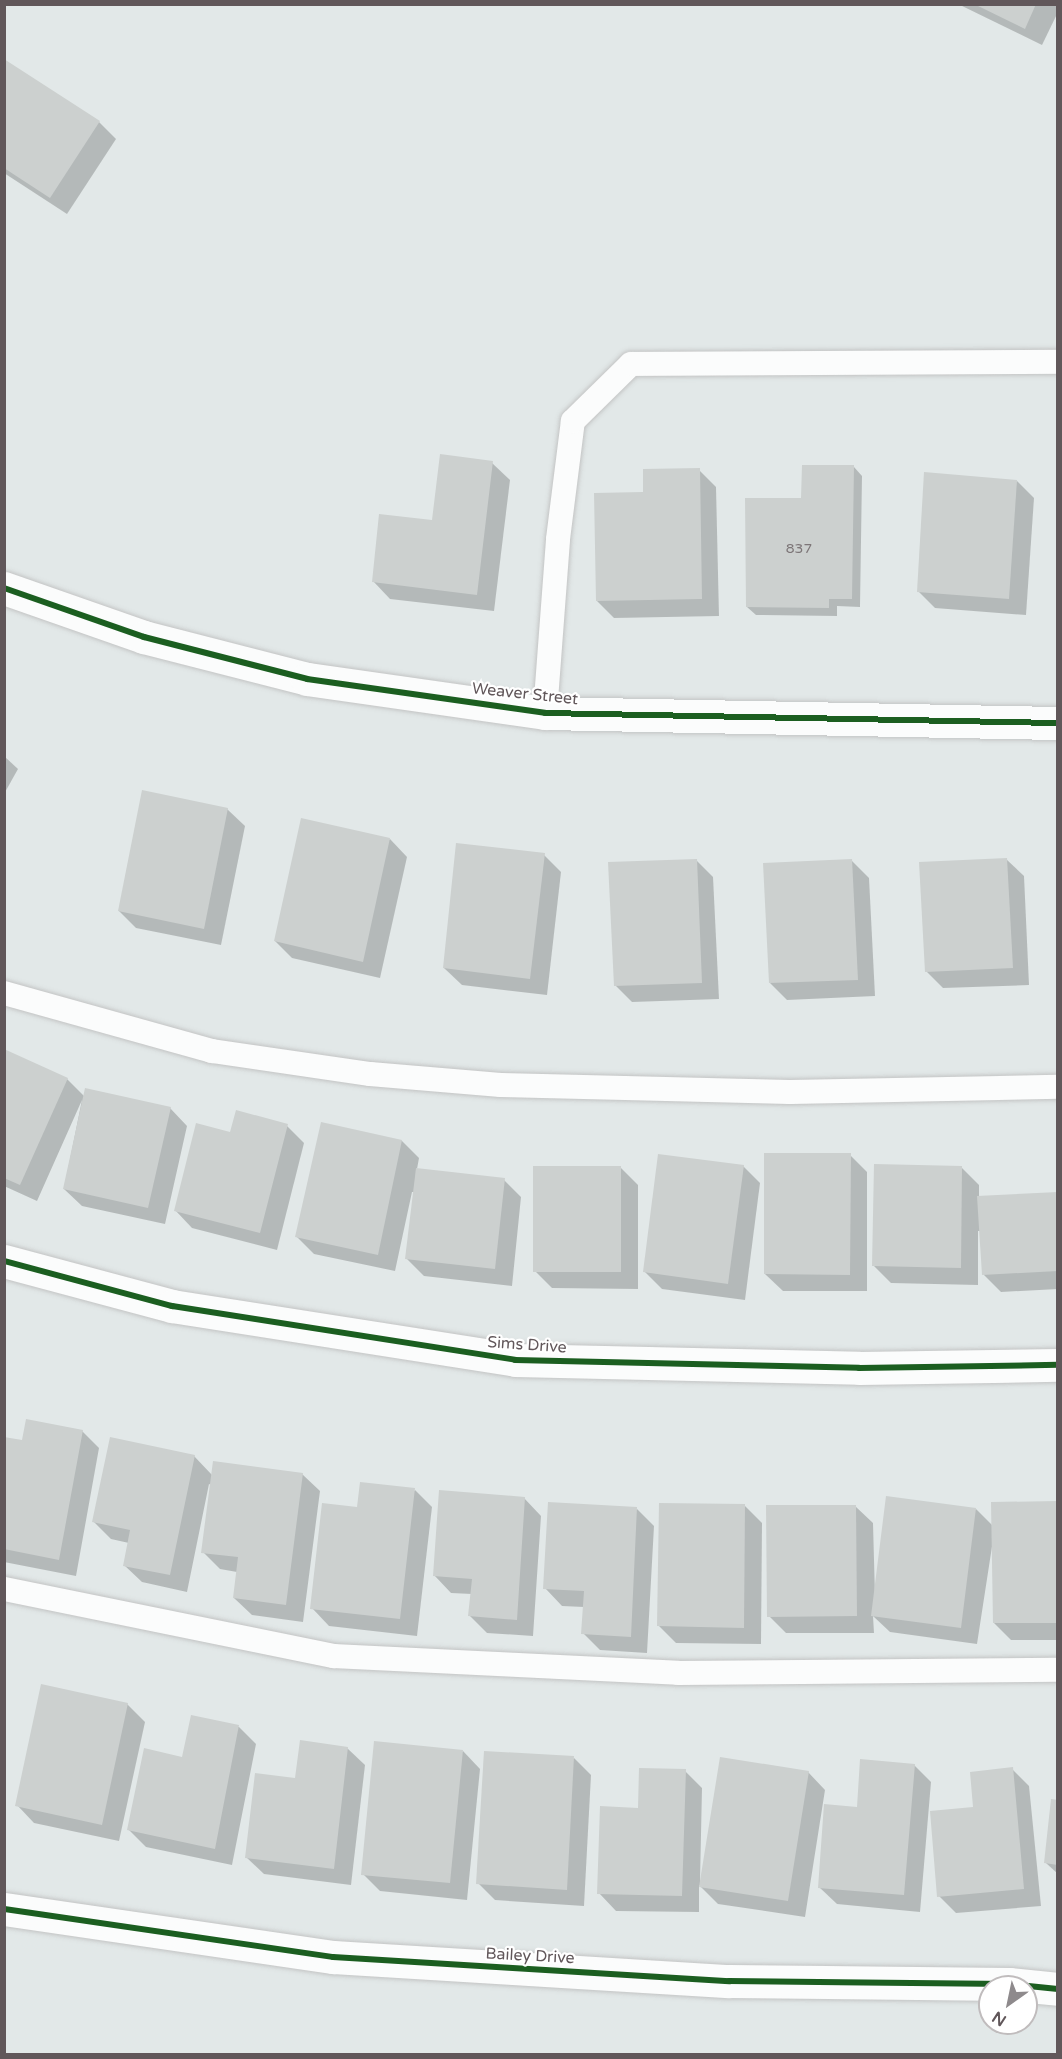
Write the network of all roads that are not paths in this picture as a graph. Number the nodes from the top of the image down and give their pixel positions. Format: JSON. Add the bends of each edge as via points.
{"nodes":[{"id":1,"x":1058,"y":362,"type":"edge"},
{"id":2,"x":4,"y":588,"type":"edge"},
{"id":3,"x":544,"y":712,"type":"junction"},
{"id":4,"x":1058,"y":723,"type":"edge"},
{"id":5,"x":4,"y":993,"type":"edge"},
{"id":6,"x":1058,"y":1087,"type":"edge"},
{"id":7,"x":4,"y":1261,"type":"edge"},
{"id":8,"x":1058,"y":1365,"type":"edge"},
{"id":9,"x":4,"y":1589,"type":"edge"},
{"id":10,"x":1058,"y":1670,"type":"edge"},
{"id":11,"x":4,"y":1909,"type":"edge"},
{"id":12,"x":1058,"y":1989,"type":"edge"}],
"edges":[{"from":1,"to":3,"type":"lane","via":[[631,364],[573,421],[558,539]]},
{"from":2,"to":3,"type":"street","name":"Weaver Street","via":[[144,637],[306,680]]},
{"from":3,"to":4,"type":"street","name":"Weaver Street"},
{"from":5,"to":6,"type":"lane","via":[[212,1051],[370,1074],[501,1084],[790,1092]]},
{"from":7,"to":8,"type":"street","name":"Sims Drive","via":[[172,1306],[515,1360],[859,1368]]},
{"from":9,"to":10,"type":"lane","via":[[333,1656],[678,1673]]},
{"from":11,"to":12,"type":"street","name":"Bailey Drive","via":[[333,1957],[729,1981],[1009,1984]]}]}
